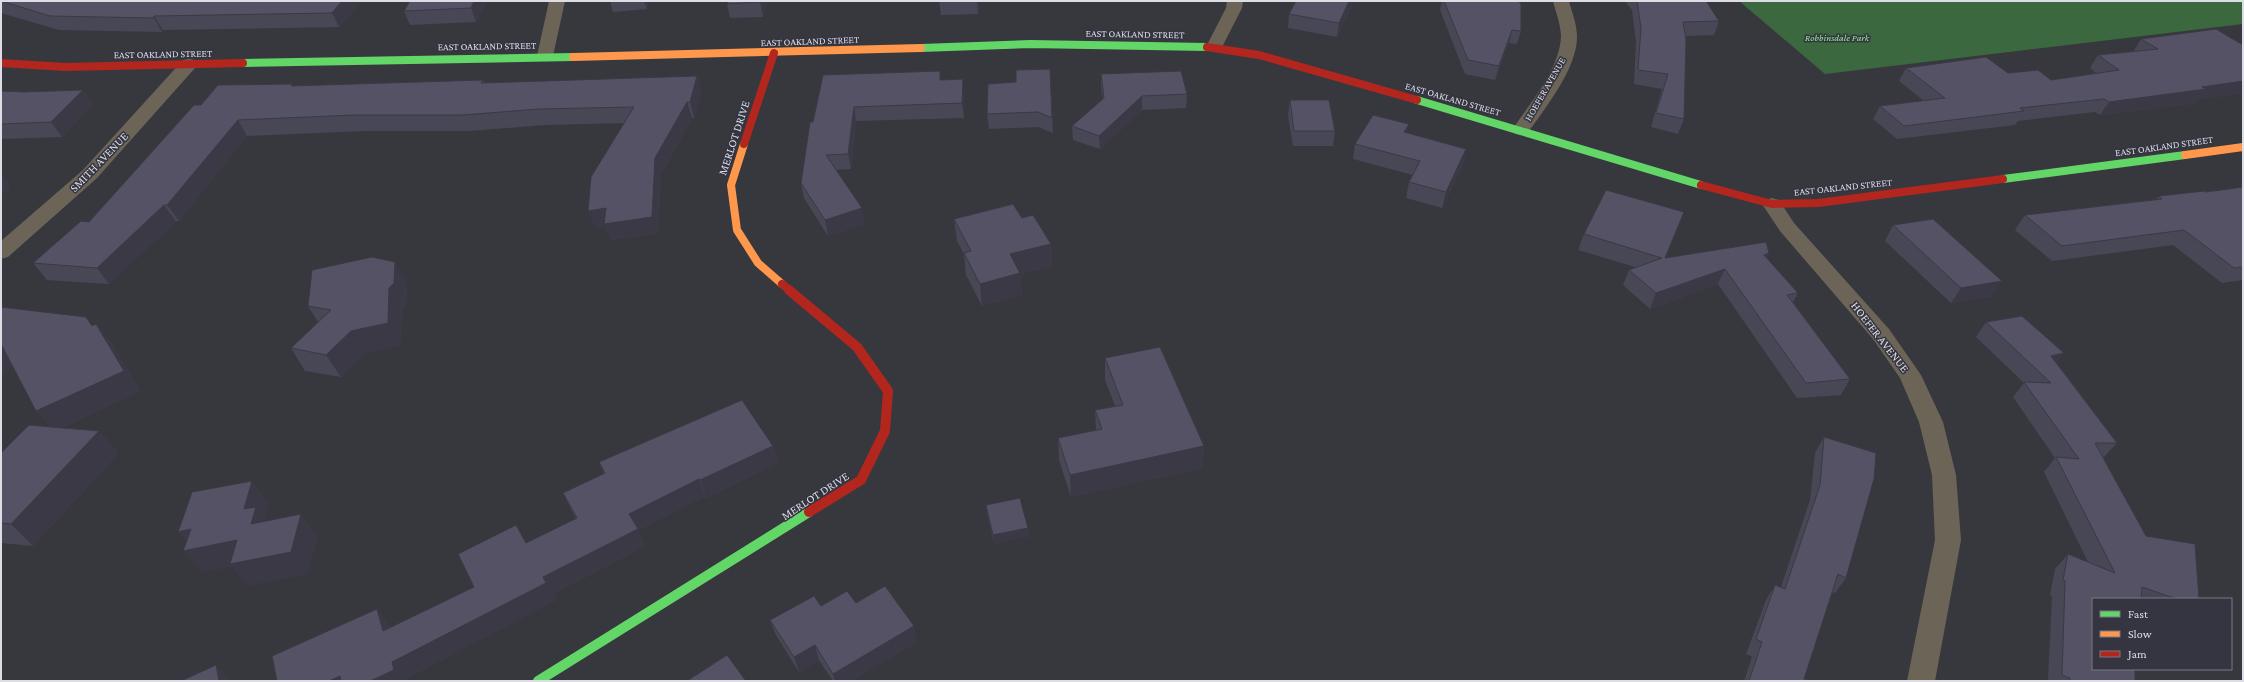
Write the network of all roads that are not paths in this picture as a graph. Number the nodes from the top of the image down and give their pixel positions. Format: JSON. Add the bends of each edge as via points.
{"nodes":[{"id":1,"x":557,"y":1,"type":"edge"},
{"id":2,"x":1235,"y":1,"type":"edge"},
{"id":3,"x":1561,"y":1,"type":"edge"},
{"id":4,"x":1214,"y":47,"type":"junction"},
{"id":5,"x":774,"y":53,"type":"junction"},
{"id":6,"x":545,"y":56,"type":"junction"},
{"id":7,"x":1,"y":63,"type":"edge"},
{"id":8,"x":189,"y":64,"type":"junction"},
{"id":9,"x":1521,"y":130,"type":"junction"},
{"id":10,"x":2243,"y":147,"type":"edge"},
{"id":11,"x":1772,"y":204,"type":"junction"},
{"id":12,"x":1,"y":252,"type":"edge"},
{"id":13,"x":538,"y":681,"type":"edge"},
{"id":14,"x":1921,"y":681,"type":"edge"}],
"edges":[{"from":1,"to":6,"type":"street"},
{"from":2,"to":4,"type":"street"},
{"from":3,"to":9,"type":"street","name":"HOEFER AVENUE","via":[[1568,26],[1567,49],[1560,67]]},
{"from":4,"to":5,"type":"street","name":"EAST OAKLAND STREET","via":[[1030,44]]},
{"from":4,"to":9,"type":"street","name":"EAST OAKLAND STREET","via":[[1259,55]]},
{"from":5,"to":6,"type":"street","name":"EAST OAKLAND STREET"},
{"from":5,"to":13,"type":"street","name":"MERLOT DRIVE","via":[[731,185],[737,230],[758,263],[857,347],[888,391],[885,431],[861,480]]},
{"from":6,"to":8,"type":"street","name":"EAST OAKLAND STREET"},
{"from":7,"to":8,"type":"street","name":"EAST OAKLAND STREET","via":[[65,67]]},
{"from":8,"to":12,"type":"street","name":"SMITH AVENUE","via":[[90,174]]},
{"from":9,"to":11,"type":"street","name":"EAST OAKLAND STREET","via":[[1737,196]]},
{"from":10,"to":11,"type":"street","name":"EAST OAKLAND STREET","via":[[1818,203]]},
{"from":11,"to":14,"type":"street","name":"HOEFER AVENUE","via":[[1787,228],[1881,334],[1910,375],[1932,422],[1944,475],[1948,540]]}]}
